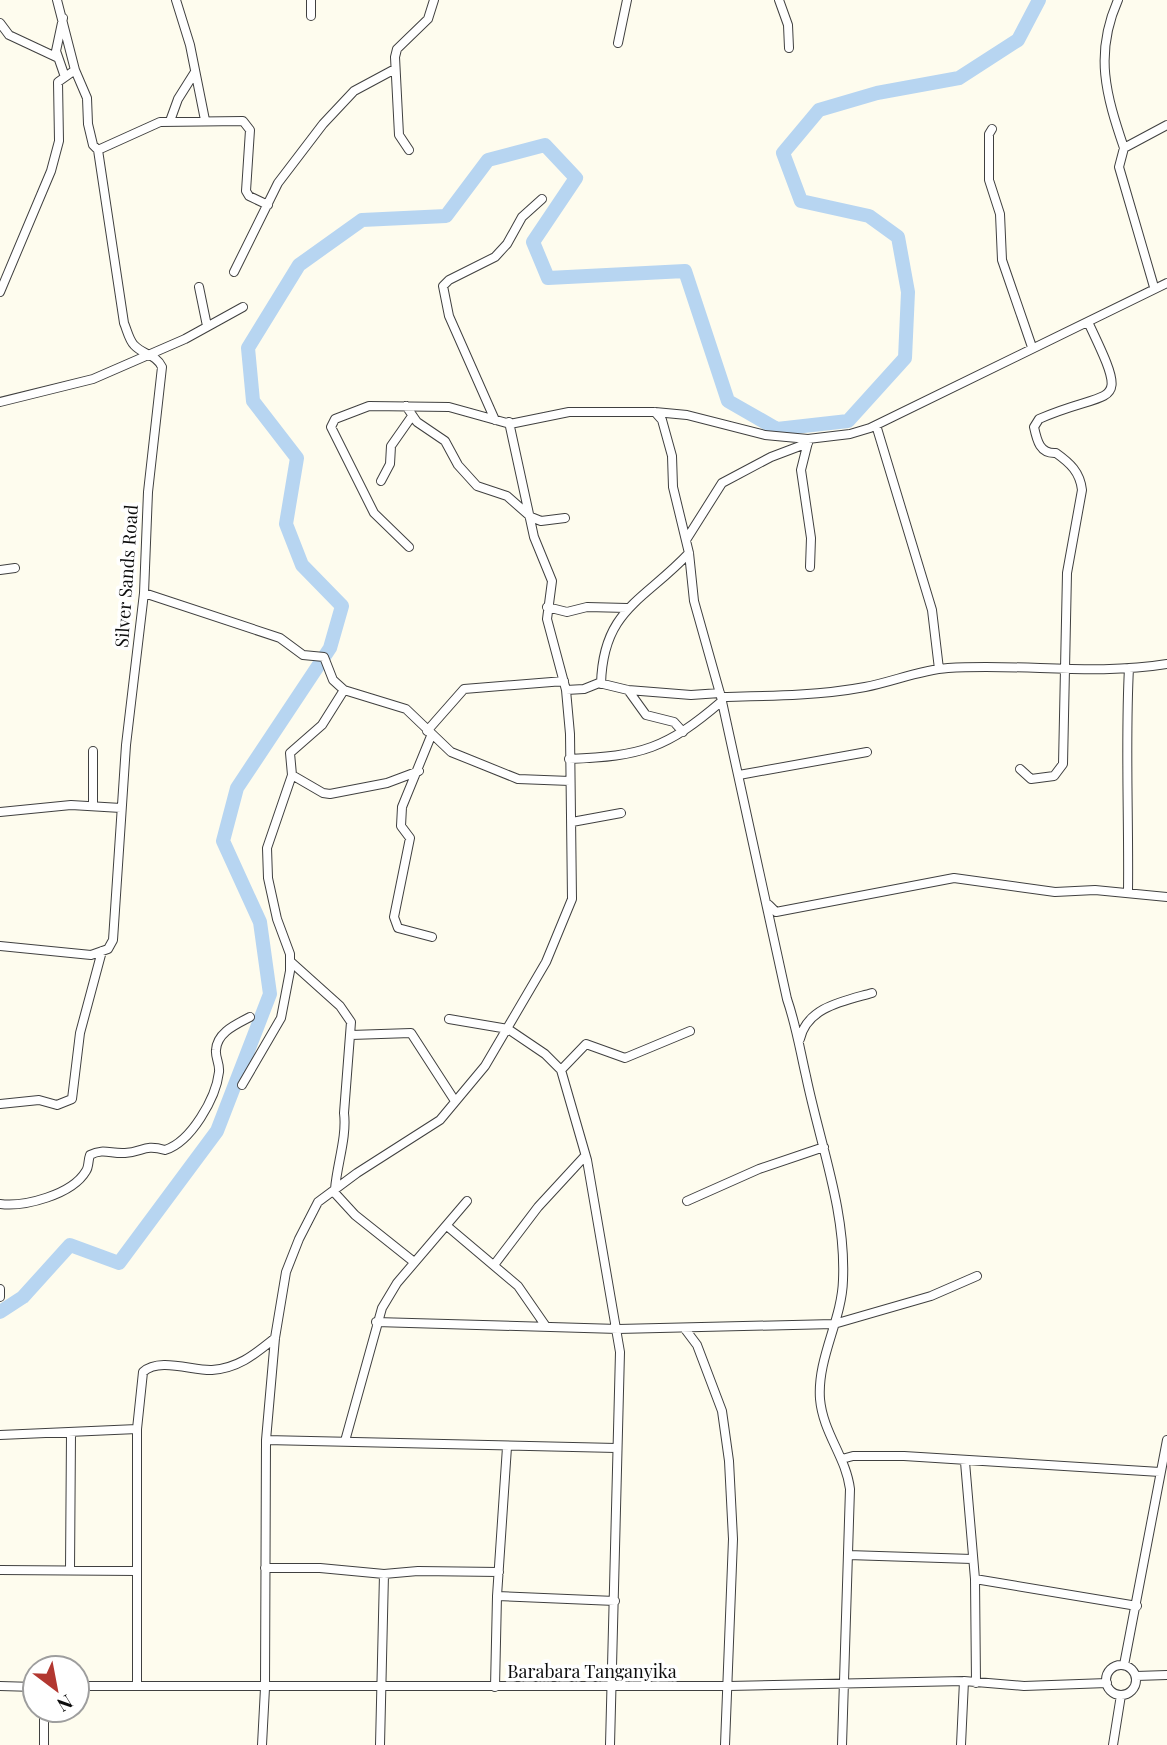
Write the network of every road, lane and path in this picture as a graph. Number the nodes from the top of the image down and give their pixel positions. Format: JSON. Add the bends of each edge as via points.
{"nodes":[{"id":1,"x":57,"y":0,"type":"edge"},
{"id":2,"x":176,"y":0,"type":"edge"},
{"id":3,"x":312,"y":0,"type":"edge"},
{"id":4,"x":434,"y":0,"type":"edge"},
{"id":5,"x":627,"y":0,"type":"edge"},
{"id":6,"x":779,"y":0,"type":"edge"},
{"id":7,"x":1118,"y":0,"type":"edge"},
{"id":8,"x":311,"y":16,"type":"dead end"},
{"id":9,"x":63,"y":18,"type":"junction"},
{"id":10,"x":0,"y":23,"type":"edge"},
{"id":11,"x":618,"y":43,"type":"dead end"},
{"id":12,"x":789,"y":48,"type":"dead end"},
{"id":13,"x":56,"y":57,"type":"junction"},
{"id":14,"x":395,"y":69,"type":"junction"},
{"id":15,"x":75,"y":70,"type":"junction"},
{"id":16,"x":195,"y":72,"type":"junction"},
{"id":17,"x":65,"y":77,"type":"junction"},
{"id":18,"x":205,"y":120,"type":"junction"},
{"id":19,"x":170,"y":121,"type":"junction"},
{"id":20,"x":1167,"y":125,"type":"edge"},
{"id":21,"x":992,"y":129,"type":"dead end"},
{"id":22,"x":1124,"y":148,"type":"junction"},
{"id":23,"x":98,"y":150,"type":"junction"},
{"id":24,"x":409,"y":150,"type":"dead end"},
{"id":25,"x":542,"y":199,"type":"dead end"},
{"id":26,"x":268,"y":205,"type":"junction"},
{"id":27,"x":234,"y":272,"type":"dead end"},
{"id":28,"x":1167,"y":283,"type":"edge"},
{"id":29,"x":199,"y":287,"type":"dead end"},
{"id":30,"x":1154,"y":288,"type":"junction"},
{"id":31,"x":0,"y":292,"type":"edge"},
{"id":32,"x":243,"y":307,"type":"dead end"},
{"id":33,"x":1088,"y":322,"type":"junction"},
{"id":34,"x":207,"y":326,"type":"junction"},
{"id":35,"x":1032,"y":347,"type":"junction"},
{"id":36,"x":147,"y":353,"type":"junction"},
{"id":37,"x":1,"y":400,"type":"edge"},
{"id":38,"x":406,"y":406,"type":"junction"},
{"id":39,"x":654,"y":412,"type":"junction"},
{"id":40,"x":412,"y":416,"type":"junction"},
{"id":41,"x":495,"y":419,"type":"junction"},
{"id":42,"x":509,"y":422,"type":"junction"},
{"id":43,"x":876,"y":425,"type":"junction"},
{"id":44,"x":808,"y":441,"type":"junction"},
{"id":45,"x":381,"y":481,"type":"dead end"},
{"id":46,"x":532,"y":518,"type":"junction"},
{"id":47,"x":565,"y":518,"type":"dead end"},
{"id":48,"x":687,"y":540,"type":"junction"},
{"id":49,"x":409,"y":547,"type":"dead end"},
{"id":50,"x":689,"y":553,"type":"junction"},
{"id":51,"x":810,"y":567,"type":"dead end"},
{"id":52,"x":15,"y":568,"type":"dead end"},
{"id":53,"x":0,"y":570,"type":"edge"},
{"id":54,"x":144,"y":593,"type":"junction"},
{"id":55,"x":547,"y":607,"type":"junction"},
{"id":56,"x":627,"y":608,"type":"junction"},
{"id":57,"x":1167,"y":664,"type":"edge"},
{"id":58,"x":1067,"y":668,"type":"junction"},
{"id":59,"x":1129,"y":668,"type":"junction"},
{"id":60,"x":939,"y":669,"type":"junction"},
{"id":61,"x":601,"y":684,"type":"junction"},
{"id":62,"x":565,"y":685,"type":"junction"},
{"id":63,"x":344,"y":690,"type":"junction"},
{"id":64,"x":628,"y":690,"type":"junction"},
{"id":65,"x":721,"y":697,"type":"junction"},
{"id":66,"x":683,"y":732,"type":"junction"},
{"id":67,"x":429,"y":734,"type":"junction"},
{"id":68,"x":93,"y":751,"type":"dead end"},
{"id":69,"x":867,"y":752,"type":"dead end"},
{"id":70,"x":569,"y":759,"type":"junction"},
{"id":71,"x":1020,"y":769,"type":"dead end"},
{"id":72,"x":419,"y":771,"type":"junction"},
{"id":73,"x":292,"y":775,"type":"junction"},
{"id":74,"x":739,"y":775,"type":"junction"},
{"id":75,"x":570,"y":781,"type":"junction"},
{"id":76,"x":93,"y":806,"type":"junction"},
{"id":77,"x":121,"y":808,"type":"junction"},
{"id":78,"x":0,"y":812,"type":"edge"},
{"id":79,"x":621,"y":813,"type":"dead end"},
{"id":80,"x":572,"y":822,"type":"junction"},
{"id":81,"x":1128,"y":893,"type":"junction"},
{"id":82,"x":1167,"y":897,"type":"edge"},
{"id":83,"x":767,"y":902,"type":"junction"},
{"id":84,"x":432,"y":937,"type":"dead end"},
{"id":85,"x":0,"y":946,"type":"edge"},
{"id":86,"x":105,"y":950,"type":"junction"},
{"id":87,"x":291,"y":962,"type":"junction"},
{"id":88,"x":872,"y":993,"type":"dead end"},
{"id":89,"x":250,"y":1017,"type":"dead end"},
{"id":90,"x":449,"y":1019,"type":"dead end"},
{"id":91,"x":508,"y":1029,"type":"junction"},
{"id":92,"x":690,"y":1031,"type":"dead end"},
{"id":93,"x":351,"y":1035,"type":"junction"},
{"id":94,"x":800,"y":1039,"type":"junction"},
{"id":95,"x":561,"y":1070,"type":"junction"},
{"id":96,"x":242,"y":1085,"type":"dead end"},
{"id":97,"x":455,"y":1101,"type":"junction"},
{"id":98,"x":0,"y":1104,"type":"edge"},
{"id":99,"x":824,"y":1147,"type":"junction"},
{"id":100,"x":586,"y":1156,"type":"junction"},
{"id":101,"x":334,"y":1190,"type":"junction"},
{"id":102,"x":467,"y":1200,"type":"dead end"},
{"id":103,"x":687,"y":1201,"type":"dead end"},
{"id":104,"x":0,"y":1204,"type":"edge"},
{"id":105,"x":447,"y":1226,"type":"junction"},
{"id":106,"x":414,"y":1262,"type":"junction"},
{"id":107,"x":494,"y":1265,"type":"junction"},
{"id":108,"x":977,"y":1276,"type":"dead end"},
{"id":109,"x":0,"y":1289,"type":"edge"},
{"id":110,"x":0,"y":1297,"type":"edge"},
{"id":111,"x":376,"y":1322,"type":"junction"},
{"id":112,"x":834,"y":1324,"type":"junction"},
{"id":113,"x":545,"y":1325,"type":"junction"},
{"id":114,"x":618,"y":1329,"type":"junction"},
{"id":115,"x":685,"y":1329,"type":"junction"},
{"id":116,"x":275,"y":1338,"type":"junction"},
{"id":117,"x":137,"y":1429,"type":"junction"},
{"id":118,"x":71,"y":1434,"type":"junction"},
{"id":119,"x":0,"y":1435,"type":"edge"},
{"id":120,"x":266,"y":1440,"type":"junction"},
{"id":121,"x":345,"y":1440,"type":"junction"},
{"id":122,"x":1167,"y":1440,"type":"edge"},
{"id":123,"x":507,"y":1447,"type":"junction"},
{"id":124,"x":616,"y":1448,"type":"junction"},
{"id":125,"x":842,"y":1459,"type":"junction"},
{"id":126,"x":965,"y":1462,"type":"junction"},
{"id":127,"x":1160,"y":1472,"type":"junction"},
{"id":128,"x":848,"y":1555,"type":"junction"},
{"id":129,"x":972,"y":1559,"type":"junction"},
{"id":130,"x":265,"y":1568,"type":"junction"},
{"id":131,"x":0,"y":1570,"type":"edge"},
{"id":132,"x":70,"y":1570,"type":"junction"},
{"id":133,"x":137,"y":1571,"type":"junction"},
{"id":134,"x":499,"y":1572,"type":"junction"},
{"id":135,"x":384,"y":1574,"type":"junction"},
{"id":136,"x":975,"y":1578,"type":"junction"},
{"id":137,"x":497,"y":1596,"type":"junction"},
{"id":138,"x":615,"y":1601,"type":"junction"},
{"id":139,"x":1137,"y":1606,"type":"junction"},
{"id":140,"x":1124,"y":1665,"type":"junction"},
{"id":141,"x":1167,"y":1675,"type":"edge"},
{"id":142,"x":1136,"y":1676,"type":"junction"},
{"id":143,"x":964,"y":1681,"type":"junction"},
{"id":144,"x":976,"y":1683,"type":"junction"},
{"id":145,"x":1107,"y":1683,"type":"junction"},
{"id":146,"x":137,"y":1685,"type":"junction"},
{"id":147,"x":845,"y":1685,"type":"junction"},
{"id":148,"x":0,"y":1686,"type":"edge"},
{"id":149,"x":91,"y":1686,"type":"edge"},
{"id":150,"x":611,"y":1686,"type":"junction"},
{"id":151,"x":729,"y":1686,"type":"junction"},
{"id":152,"x":21,"y":1687,"type":"edge"},
{"id":153,"x":495,"y":1687,"type":"junction"},
{"id":154,"x":265,"y":1688,"type":"junction"},
{"id":155,"x":382,"y":1688,"type":"junction"},
{"id":156,"x":1121,"y":1695,"type":"junction"},
{"id":157,"x":44,"y":1724,"type":"edge"},
{"id":158,"x":44,"y":1745,"type":"edge"},
{"id":159,"x":262,"y":1745,"type":"edge"},
{"id":160,"x":380,"y":1745,"type":"edge"},
{"id":161,"x":610,"y":1745,"type":"edge"},
{"id":162,"x":725,"y":1745,"type":"edge"},
{"id":163,"x":842,"y":1745,"type":"edge"},
{"id":164,"x":961,"y":1745,"type":"edge"},
{"id":165,"x":1113,"y":1745,"type":"edge"}],
"edges":[{"from":1,"to":9,"type":"street","name":"Silver Sands Road"},
{"from":2,"to":16,"type":"street"},
{"from":3,"to":8,"type":"street"},
{"from":4,"to":14,"type":"street","via":[[428,19],[397,49]]},
{"from":5,"to":11,"type":"street"},
{"from":6,"to":12,"type":"street","via":[[788,25]]},
{"from":7,"to":22,"type":"street","via":[[1104,40],[1102,62]]},
{"from":9,"to":13,"type":"street"},
{"from":9,"to":15,"type":"street","name":"Silver Sands Road"},
{"from":10,"to":13,"type":"street","via":[[9,35]]},
{"from":13,"to":17,"type":"street"},
{"from":14,"to":24,"type":"street","via":[[400,135]]},
{"from":14,"to":26,"type":"street","via":[[340,103],[278,183]]},
{"from":15,"to":17,"type":"street"},
{"from":15,"to":23,"type":"street","name":"Silver Sands Road","via":[[85,91],[88,124]]},
{"from":16,"to":18,"type":"street"},
{"from":16,"to":19,"type":"street"},
{"from":17,"to":31,"type":"street","via":[[58,82],[59,141],[51,171]]},
{"from":18,"to":19,"type":"street"},
{"from":18,"to":26,"type":"street","via":[[246,123],[250,131],[246,191]]},
{"from":19,"to":23,"type":"street"},
{"from":20,"to":22,"type":"street"},
{"from":21,"to":35,"type":"street","via":[[989,180],[1000,214],[1002,260]]},
{"from":22,"to":30,"type":"street","via":[[1119,167]]},
{"from":23,"to":36,"type":"street","name":"Silver Sands Road","via":[[124,323],[131,342]]},
{"from":25,"to":41,"type":"street","via":[[522,218],[495,257],[443,286],[449,316]]},
{"from":26,"to":27,"type":"street"},
{"from":28,"to":30,"type":"street"},
{"from":29,"to":34,"type":"street"},
{"from":30,"to":33,"type":"street"},
{"from":32,"to":34,"type":"street"},
{"from":33,"to":35,"type":"street"},
{"from":33,"to":58,"type":"street","via":[[1111,371],[1113,387],[1086,404],[1039,419],[1034,427],[1040,447],[1070,463],[1081,481],[1067,573]]},
{"from":34,"to":36,"type":"street"},
{"from":35,"to":43,"type":"street"},
{"from":36,"to":37,"type":"street","via":[[93,379]]},
{"from":36,"to":54,"type":"street","name":"Silver Sands Road","via":[[159,359],[162,367],[148,492]]},
{"from":38,"to":40,"type":"street"},
{"from":38,"to":41,"type":"street","via":[[449,407]]},
{"from":38,"to":49,"type":"street","via":[[369,406],[335,419],[331,427],[374,513]]},
{"from":39,"to":42,"type":"street","via":[[569,412]]},
{"from":39,"to":44,"type":"street"},
{"from":39,"to":48,"type":"street","via":[[662,420],[672,456],[673,487]]},
{"from":40,"to":45,"type":"street","via":[[391,446],[390,464]]},
{"from":40,"to":46,"type":"street","via":[[441,437],[477,486],[508,496]]},
{"from":41,"to":42,"type":"street"},
{"from":42,"to":46,"type":"street"},
{"from":43,"to":44,"type":"street"},
{"from":43,"to":60,"type":"street","via":[[932,610]]},
{"from":44,"to":48,"type":"street","via":[[722,483]]},
{"from":44,"to":51,"type":"street","via":[[801,471],[811,538]]},
{"from":46,"to":47,"type":"street"},
{"from":46,"to":55,"type":"street","via":[[534,537],[551,573]]},
{"from":48,"to":50,"type":"street"},
{"from":50,"to":56,"type":"street"},
{"from":50,"to":65,"type":"street","via":[[694,601]]},
{"from":52,"to":53,"type":"street"},
{"from":54,"to":63,"type":"street","via":[[280,638],[303,654],[324,657],[333,680]]},
{"from":54,"to":77,"type":"street","name":"Silver Sands Road"},
{"from":55,"to":56,"type":"street","via":[[567,612],[587,607]]},
{"from":55,"to":62,"type":"street"},
{"from":56,"to":61,"type":"street","via":[[607,641]]},
{"from":57,"to":59,"type":"street"},
{"from":58,"to":59,"type":"street"},
{"from":58,"to":60,"type":"street"},
{"from":58,"to":71,"type":"street","via":[[1061,769],[1054,776],[1031,779]]},
{"from":59,"to":81,"type":"street","via":[[1125,729]]},
{"from":60,"to":65,"type":"street","via":[[864,687]]},
{"from":61,"to":62,"type":"street"},
{"from":61,"to":64,"type":"street"},
{"from":62,"to":67,"type":"street","via":[[464,689]]},
{"from":62,"to":70,"type":"street"},
{"from":63,"to":67,"type":"street","via":[[406,709]]},
{"from":63,"to":73,"type":"street","via":[[322,724],[290,753]]},
{"from":64,"to":65,"type":"street"},
{"from":64,"to":66,"type":"street","via":[[646,715],[674,722]]},
{"from":65,"to":66,"type":"street"},
{"from":65,"to":74,"type":"street"},
{"from":66,"to":70,"type":"street","via":[[651,750]]},
{"from":67,"to":72,"type":"street"},
{"from":67,"to":75,"type":"street","via":[[451,752],[493,771],[519,779]]},
{"from":68,"to":76,"type":"street"},
{"from":69,"to":74,"type":"street"},
{"from":70,"to":75,"type":"street"},
{"from":72,"to":73,"type":"street","via":[[387,783],[330,794]]},
{"from":72,"to":84,"type":"street","via":[[400,820],[410,838],[394,921],[405,931]]},
{"from":73,"to":87,"type":"street","via":[[267,848],[273,904]]},
{"from":74,"to":83,"type":"street"},
{"from":75,"to":80,"type":"street"},
{"from":76,"to":77,"type":"street"},
{"from":76,"to":78,"type":"street"},
{"from":77,"to":86,"type":"street","name":"Silver Sands Road","via":[[113,940]]},
{"from":79,"to":80,"type":"street"},
{"from":80,"to":91,"type":"street","via":[[569,910]]},
{"from":81,"to":82,"type":"street"},
{"from":81,"to":83,"type":"street","via":[[1055,892],[954,878],[793,912],[776,912]]},
{"from":83,"to":94,"type":"street"},
{"from":85,"to":86,"type":"street","via":[[91,955]]},
{"from":86,"to":98,"type":"street","name":"Silver Sands Road","via":[[80,1033],[72,1099],[57,1105],[39,1100]]},
{"from":87,"to":93,"type":"street","via":[[345,1012]]},
{"from":87,"to":96,"type":"street","via":[[281,1018]]},
{"from":88,"to":94,"type":"street","via":[[816,1014],[803,1027]]},
{"from":89,"to":104,"type":"street","via":[[231,1026],[218,1045],[219,1073],[195,1129],[183,1142],[165,1150],[152,1146],[124,1153],[99,1150],[90,1155],[86,1171],[61,1190],[30,1204]]},
{"from":90,"to":91,"type":"street"},
{"from":91,"to":95,"type":"street"},
{"from":91,"to":97,"type":"street"},
{"from":92,"to":95,"type":"street","via":[[625,1058],[586,1044]]},
{"from":93,"to":97,"type":"street","via":[[411,1034]]},
{"from":93,"to":101,"type":"street","via":[[344,1113],[347,1125]]},
{"from":94,"to":99,"type":"street"},
{"from":95,"to":100,"type":"street"},
{"from":97,"to":101,"type":"street","via":[[440,1120]]},
{"from":99,"to":103,"type":"street"},
{"from":99,"to":112,"type":"street","via":[[843,1259],[842,1298]]},
{"from":100,"to":107,"type":"street"},
{"from":100,"to":114,"type":"street"},
{"from":101,"to":106,"type":"street","via":[[345,1206]]},
{"from":101,"to":116,"type":"street","via":[[318,1202],[299,1238],[286,1272]]},
{"from":102,"to":105,"type":"street"},
{"from":105,"to":106,"type":"street"},
{"from":105,"to":107,"type":"street"},
{"from":106,"to":111,"type":"street"},
{"from":107,"to":113,"type":"street","via":[[526,1295]]},
{"from":108,"to":112,"type":"street","via":[[931,1296]]},
{"from":109,"to":110,"type":"street"},
{"from":111,"to":113,"type":"street"},
{"from":111,"to":121,"type":"street"},
{"from":112,"to":115,"type":"street"},
{"from":112,"to":125,"type":"street","via":[[820,1399],[827,1429]]},
{"from":113,"to":114,"type":"street"},
{"from":114,"to":115,"type":"street"},
{"from":114,"to":124,"type":"street"},
{"from":115,"to":151,"type":"street","via":[[712,1382],[727,1441],[733,1539]]},
{"from":116,"to":117,"type":"street","via":[[249,1360],[225,1368],[146,1369],[140,1381]]},
{"from":116,"to":120,"type":"street"},
{"from":117,"to":118,"type":"street"},
{"from":117,"to":133,"type":"street"},
{"from":118,"to":119,"type":"street"},
{"from":118,"to":132,"type":"street"},
{"from":120,"to":121,"type":"street"},
{"from":120,"to":130,"type":"street"},
{"from":121,"to":123,"type":"street"},
{"from":122,"to":127,"type":"street"},
{"from":123,"to":124,"type":"street"},
{"from":123,"to":134,"type":"street"},
{"from":124,"to":138,"type":"street"},
{"from":125,"to":126,"type":"street","via":[[872,1455]]},
{"from":125,"to":128,"type":"street","via":[[850,1489]]},
{"from":126,"to":127,"type":"street"},
{"from":126,"to":129,"type":"street"},
{"from":127,"to":139,"type":"street"},
{"from":128,"to":129,"type":"street"},
{"from":128,"to":147,"type":"street"},
{"from":129,"to":136,"type":"street"},
{"from":130,"to":135,"type":"street"},
{"from":130,"to":154,"type":"street"},
{"from":131,"to":132,"type":"street"},
{"from":132,"to":133,"type":"street"},
{"from":133,"to":146,"type":"street"},
{"from":134,"to":135,"type":"street"},
{"from":134,"to":137,"type":"street"},
{"from":135,"to":155,"type":"street"},
{"from":136,"to":139,"type":"street"},
{"from":136,"to":144,"type":"street"},
{"from":137,"to":138,"type":"street"},
{"from":137,"to":153,"type":"street"},
{"from":138,"to":150,"type":"street"},
{"from":139,"to":140,"type":"street"},
{"from":140,"to":142,"type":"street"},
{"from":140,"to":145,"type":"street","via":[[1112,1668]]},
{"from":141,"to":142,"type":"street"},
{"from":142,"to":156,"type":"street","via":[[1133,1689]]},
{"from":143,"to":144,"type":"street","name":"Barabara Tanganyika"},
{"from":143,"to":147,"type":"street","name":"Barabara Tanganyika"},
{"from":143,"to":164,"type":"street"},
{"from":144,"to":145,"type":"street","name":"Barabara Tanganyika"},
{"from":145,"to":156,"type":"street"},
{"from":146,"to":149,"type":"street","name":"Barabara Tanganyika"},
{"from":146,"to":154,"type":"street","name":"Barabara Tanganyika"},
{"from":147,"to":151,"type":"street","name":"Barabara Tanganyika"},
{"from":147,"to":163,"type":"street"},
{"from":148,"to":152,"type":"street"},
{"from":150,"to":151,"type":"street","name":"Barabara Tanganyika"},
{"from":150,"to":153,"type":"street","name":"Barabara Tanganyika"},
{"from":150,"to":161,"type":"street"},
{"from":151,"to":162,"type":"street"},
{"from":153,"to":155,"type":"street","name":"Barabara Tanganyika"},
{"from":154,"to":155,"type":"street","name":"Barabara Tanganyika"},
{"from":154,"to":159,"type":"street"},
{"from":155,"to":160,"type":"street"},
{"from":156,"to":165,"type":"street"},
{"from":157,"to":158,"type":"street"}]}
